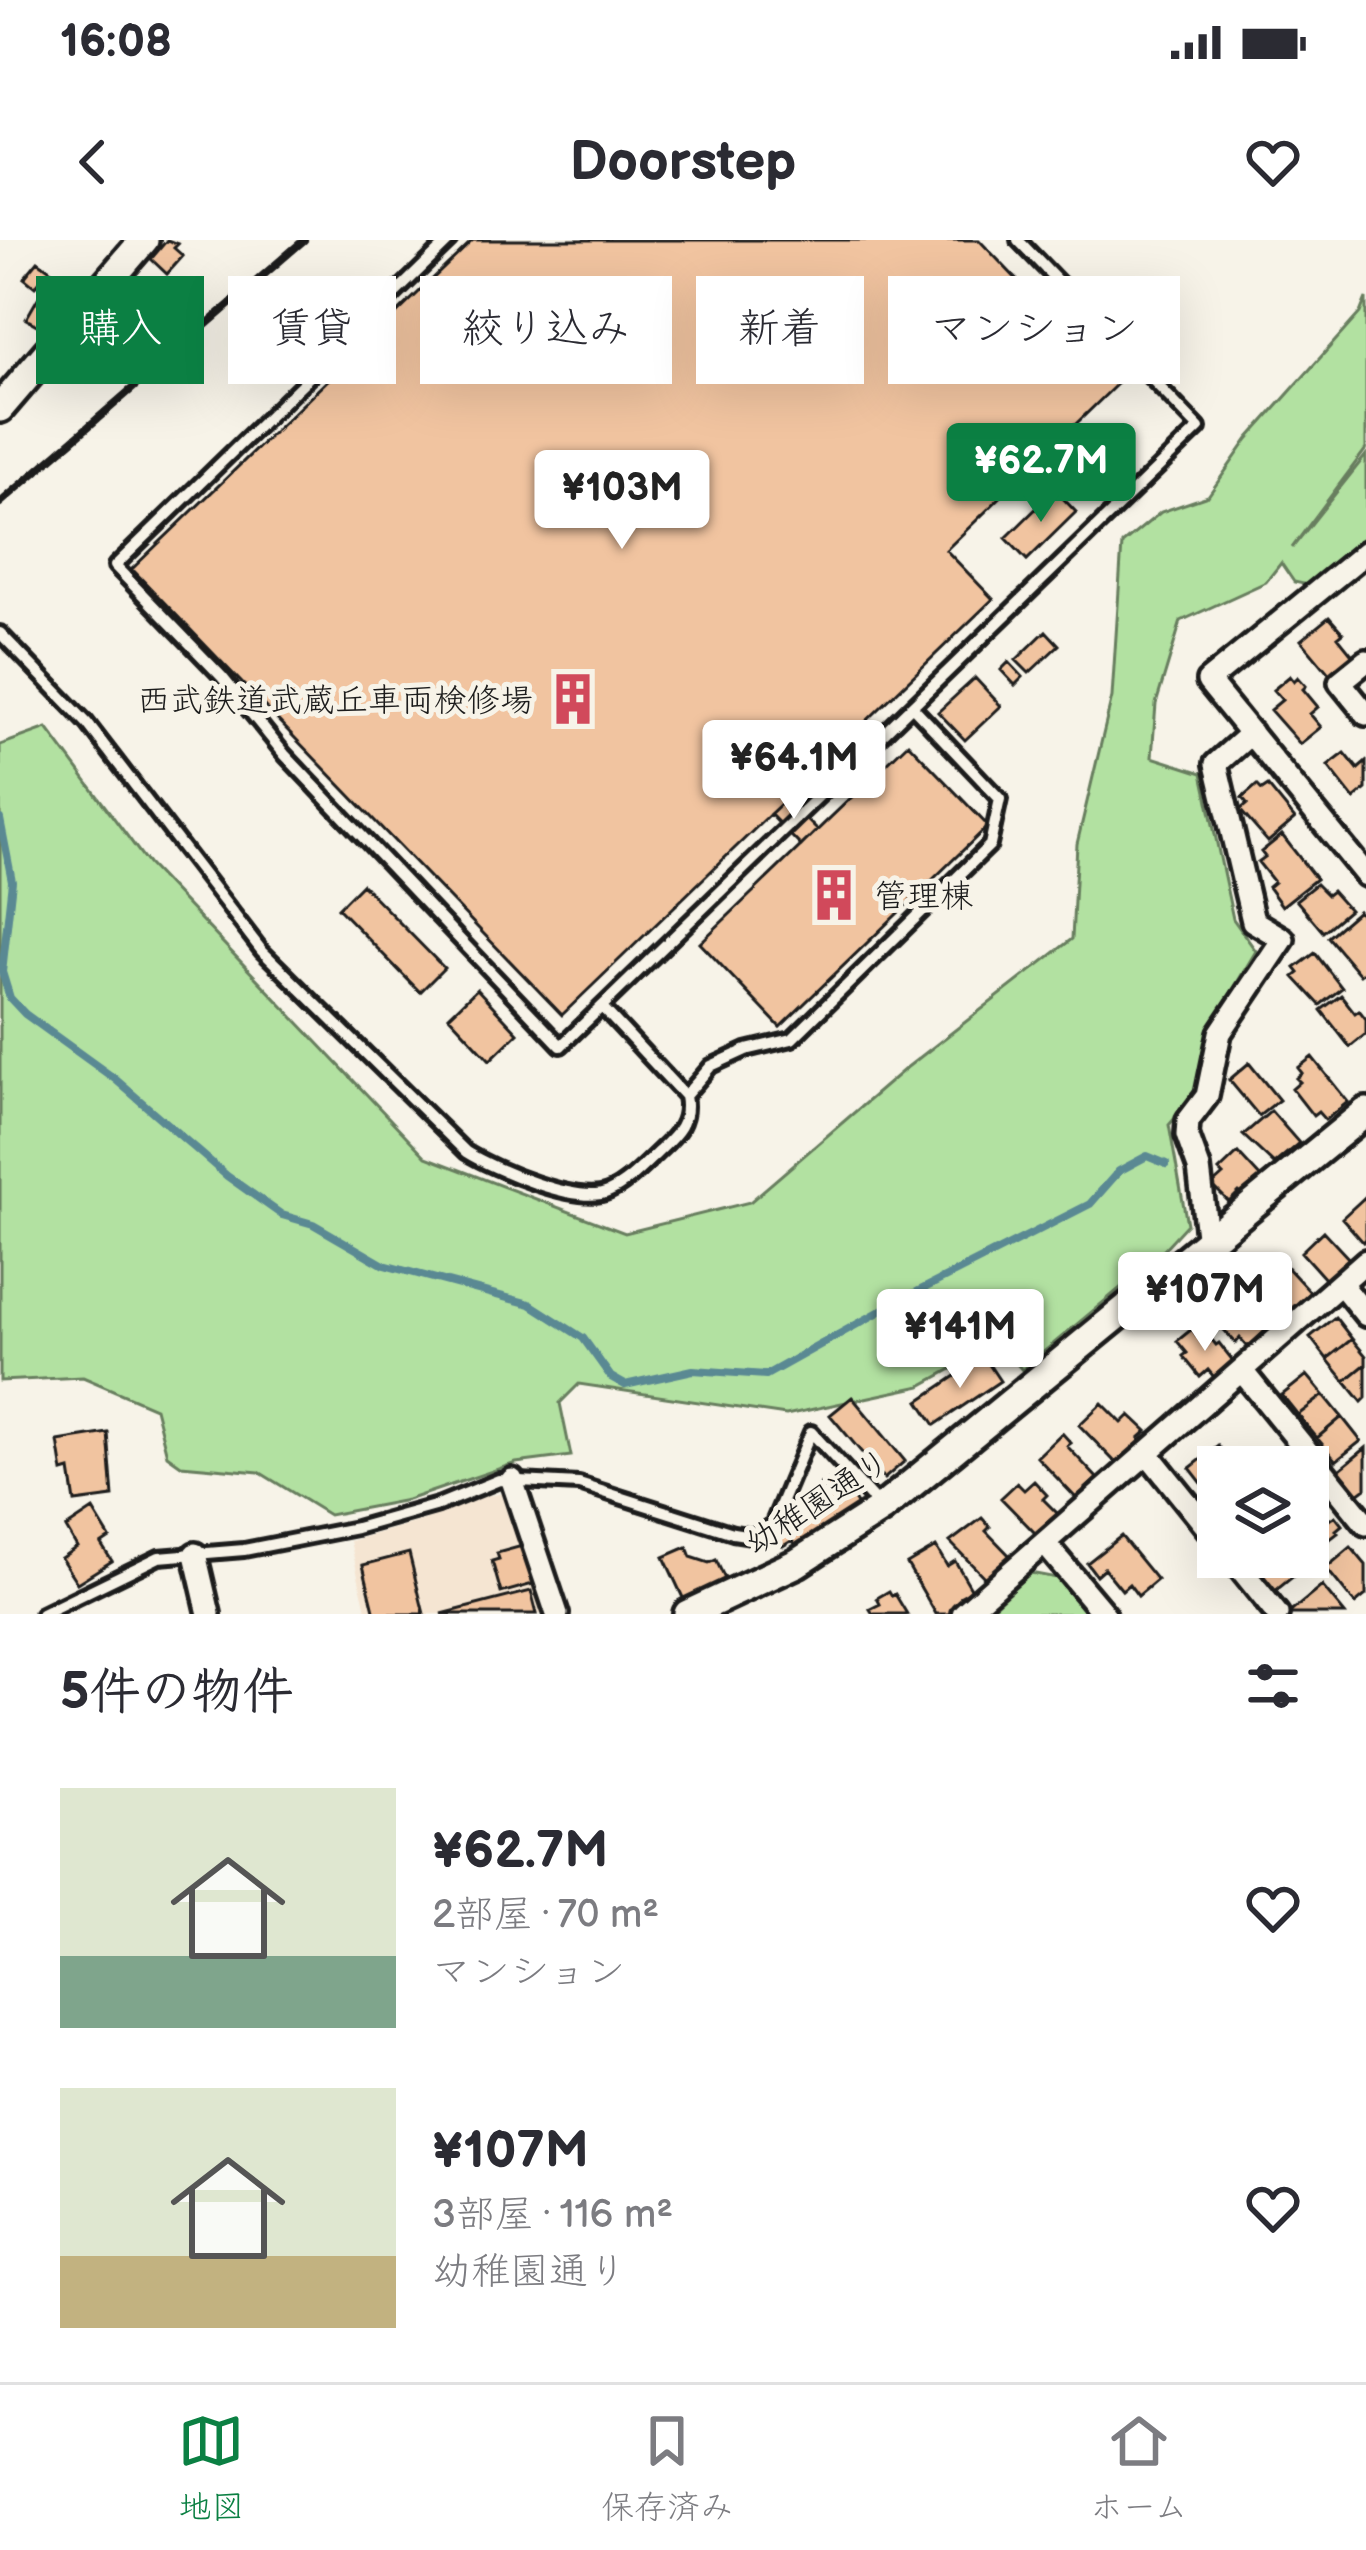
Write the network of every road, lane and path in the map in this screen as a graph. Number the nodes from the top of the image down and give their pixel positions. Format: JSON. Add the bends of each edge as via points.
{"nodes":[{"id":1,"x":144,"y":240,"type":"edge"},
{"id":2,"x":450,"y":240,"type":"edge"},
{"id":3,"x":1018,"y":240,"type":"edge"},
{"id":4,"x":0,"y":408,"type":"edge"},
{"id":5,"x":1366,"y":552,"type":"edge"},
{"id":6,"x":0,"y":633,"type":"edge"},
{"id":7,"x":1366,"y":661,"type":"edge"},
{"id":8,"x":912,"y":706,"type":"junction"},
{"id":9,"x":1366,"y":714,"type":"edge"},
{"id":10,"x":1251,"y":733,"type":"junction"},
{"id":11,"x":1366,"y":875,"type":"edge"},
{"id":12,"x":602,"y":1007,"type":"junction"},
{"id":13,"x":685,"y":1096,"type":"junction"},
{"id":14,"x":1366,"y":1112,"type":"edge"},
{"id":15,"x":1208,"y":1244,"type":"junction"},
{"id":16,"x":1366,"y":1261,"type":"edge"},
{"id":17,"x":1341,"y":1284,"type":"junction"},
{"id":18,"x":1366,"y":1315,"type":"edge"},
{"id":19,"x":1242,"y":1371,"type":"junction"},
{"id":20,"x":1148,"y":1454,"type":"junction"},
{"id":21,"x":512,"y":1480,"type":"junction"},
{"id":22,"x":881,"y":1509,"type":"junction"},
{"id":23,"x":1197,"y":1515,"type":"edge"},
{"id":24,"x":1366,"y":1524,"type":"edge"},
{"id":25,"x":1046,"y":1544,"type":"junction"},
{"id":26,"x":196,"y":1554,"type":"junction"},
{"id":27,"x":1248,"y":1578,"type":"edge"},
{"id":28,"x":43,"y":1614,"type":"edge"},
{"id":29,"x":209,"y":1614,"type":"edge"},
{"id":30,"x":557,"y":1614,"type":"edge"},
{"id":31,"x":688,"y":1614,"type":"edge"},
{"id":32,"x":963,"y":1614,"type":"edge"},
{"id":33,"x":1104,"y":1614,"type":"edge"},
{"id":34,"x":1277,"y":1614,"type":"edge"}],
"edges":[{"from":1,"to":4,"type":"street"},
{"from":2,"to":12,"type":"lane","via":[[115,566],[561,1046]]},
{"from":3,"to":8,"type":"lane","via":[[1199,428]]},
{"from":5,"to":10,"type":"street","via":[[1208,681]]},
{"from":6,"to":13,"type":"lane","via":[[87,723],[262,951],[466,1152],[493,1168],[597,1196],[622,1184],[682,1128]]},
{"from":7,"to":9,"type":"street","via":[[1340,682]]},
{"from":8,"to":12,"type":"lane"},
{"from":8,"to":13,"type":"lane","via":[[1000,799],[990,845],[792,1039],[711,1066]]},
{"from":10,"to":11,"type":"street"},
{"from":10,"to":15,"type":"street","via":[[1216,764],[1253,921],[1282,939],[1220,1033],[1208,1096],[1188,1120]]},
{"from":12,"to":13,"type":"lane"},
{"from":14,"to":15,"type":"street","name":"幼稚園通り"},
{"from":15,"to":22,"type":"street","name":"幼稚園通り"},
{"from":16,"to":17,"type":"street"},
{"from":17,"to":18,"type":"street"},
{"from":17,"to":19,"type":"street"},
{"from":19,"to":20,"type":"street"},
{"from":19,"to":24,"type":"street"},
{"from":20,"to":23,"type":"street"},
{"from":20,"to":25,"type":"street"},
{"from":21,"to":22,"type":"lane","via":[[579,1484],[752,1536],[772,1526],[812,1432]]},
{"from":21,"to":26,"type":"lane","via":[[356,1528]]},
{"from":21,"to":30,"type":"street"},
{"from":22,"to":31,"type":"street","name":"幼稚園通り","via":[[797,1563]]},
{"from":25,"to":32,"type":"street"},
{"from":25,"to":33,"type":"street"},
{"from":26,"to":28,"type":"lane","via":[[159,1558]]},
{"from":26,"to":29,"type":"street"},
{"from":27,"to":34,"type":"street"}]}
